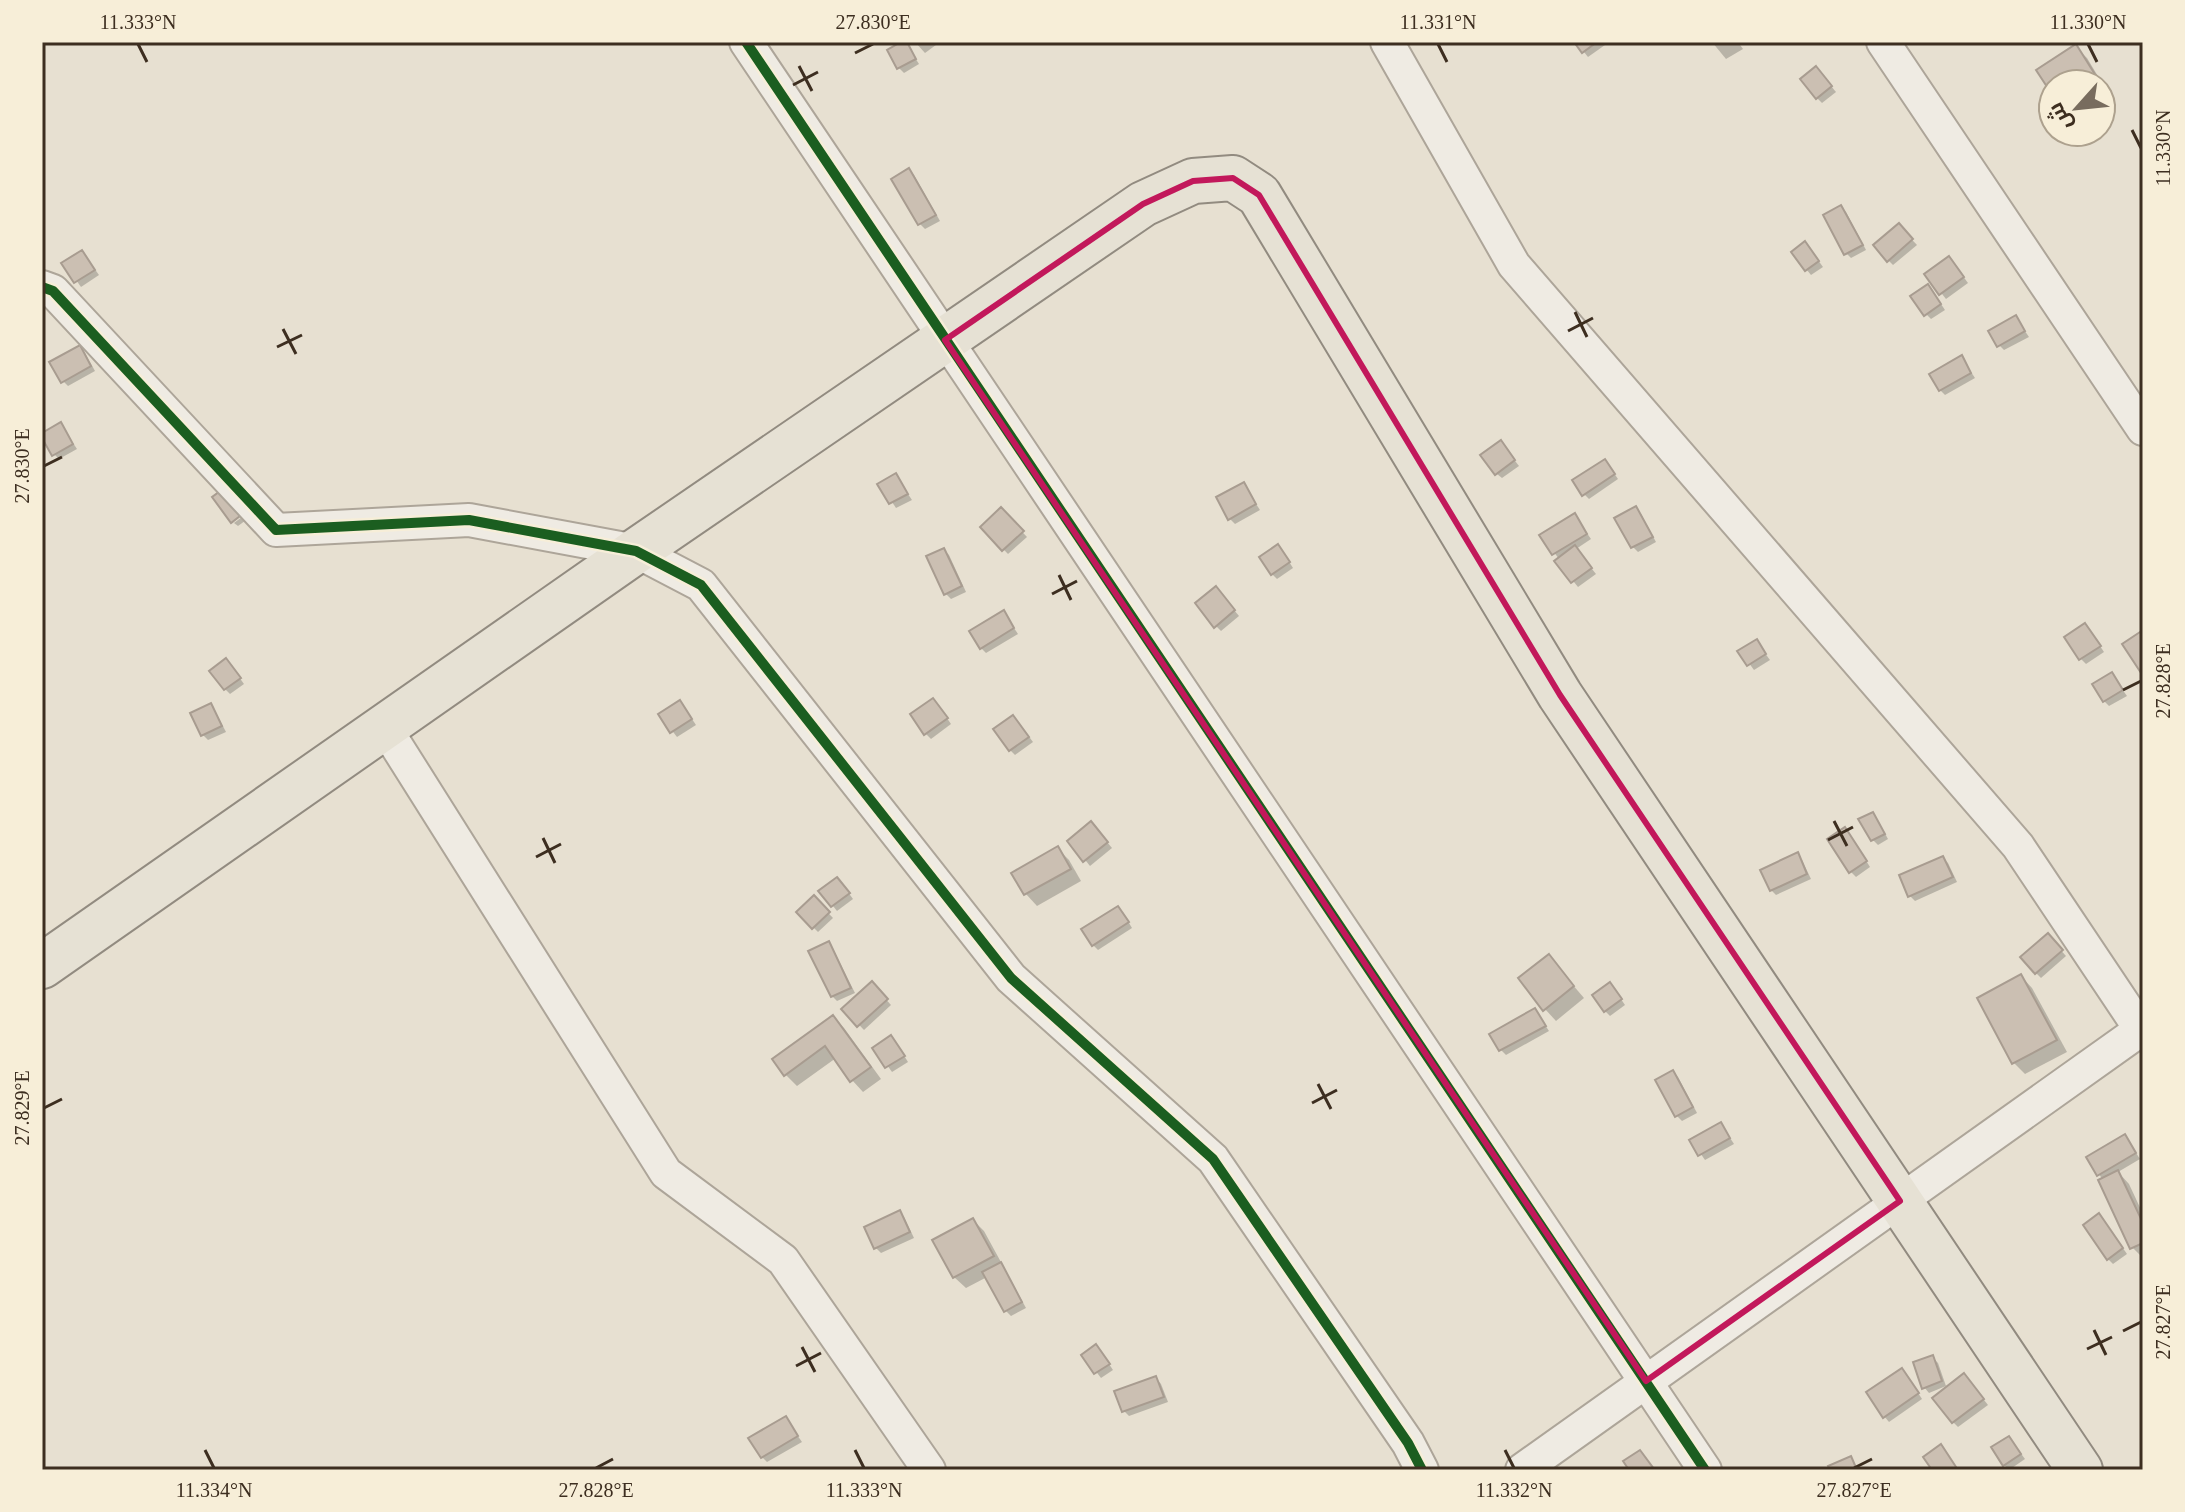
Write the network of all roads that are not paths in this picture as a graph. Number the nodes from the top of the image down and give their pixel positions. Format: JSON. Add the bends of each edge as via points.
{"nodes":[{"id":1,"x":746,"y":42,"type":"edge"},
{"id":2,"x":1387,"y":42,"type":"edge"},
{"id":3,"x":1883,"y":42,"type":"edge"},
{"id":4,"x":42,"y":287,"type":"edge"},
{"id":5,"x":945,"y":340,"type":"junction"},
{"id":6,"x":2143,"y":429,"type":"edge"},
{"id":7,"x":636,"y":551,"type":"junction"},
{"id":8,"x":384,"y":726,"type":"junction"},
{"id":9,"x":42,"y":966,"type":"edge"},
{"id":10,"x":2142,"y":1030,"type":"edge"},
{"id":11,"x":1900,"y":1201,"type":"junction"},
{"id":12,"x":1646,"y":1381,"type":"junction"},
{"id":13,"x":929,"y":1470,"type":"edge"},
{"id":14,"x":1422,"y":1470,"type":"edge"},
{"id":15,"x":1522,"y":1470,"type":"edge"},
{"id":16,"x":1705,"y":1470,"type":"edge"},
{"id":17,"x":2080,"y":1470,"type":"edge"}],
"edges":[{"from":1,"to":5,"type":"street"},
{"from":2,"to":10,"type":"street","via":[[1514,265],[2018,846]]},
{"from":3,"to":6,"type":"street"},
{"from":4,"to":7,"type":"street","via":[[53,291],[276,530],[469,520]]},
{"from":5,"to":7,"type":"main road"},
{"from":5,"to":11,"type":"main road","via":[[1143,204],[1193,181],[1233,178],[1259,195],[1560,695]]},
{"from":5,"to":12,"type":"street"},
{"from":7,"to":8,"type":"main road"},
{"from":7,"to":14,"type":"street","via":[[701,585],[1011,978],[1213,1159]]},
{"from":8,"to":9,"type":"main road"},
{"from":8,"to":13,"type":"street","via":[[666,1173],[783,1260]]},
{"from":10,"to":11,"type":"street"},
{"from":11,"to":12,"type":"street"},
{"from":11,"to":17,"type":"main road"},
{"from":12,"to":15,"type":"street"},
{"from":12,"to":16,"type":"street"}]}
